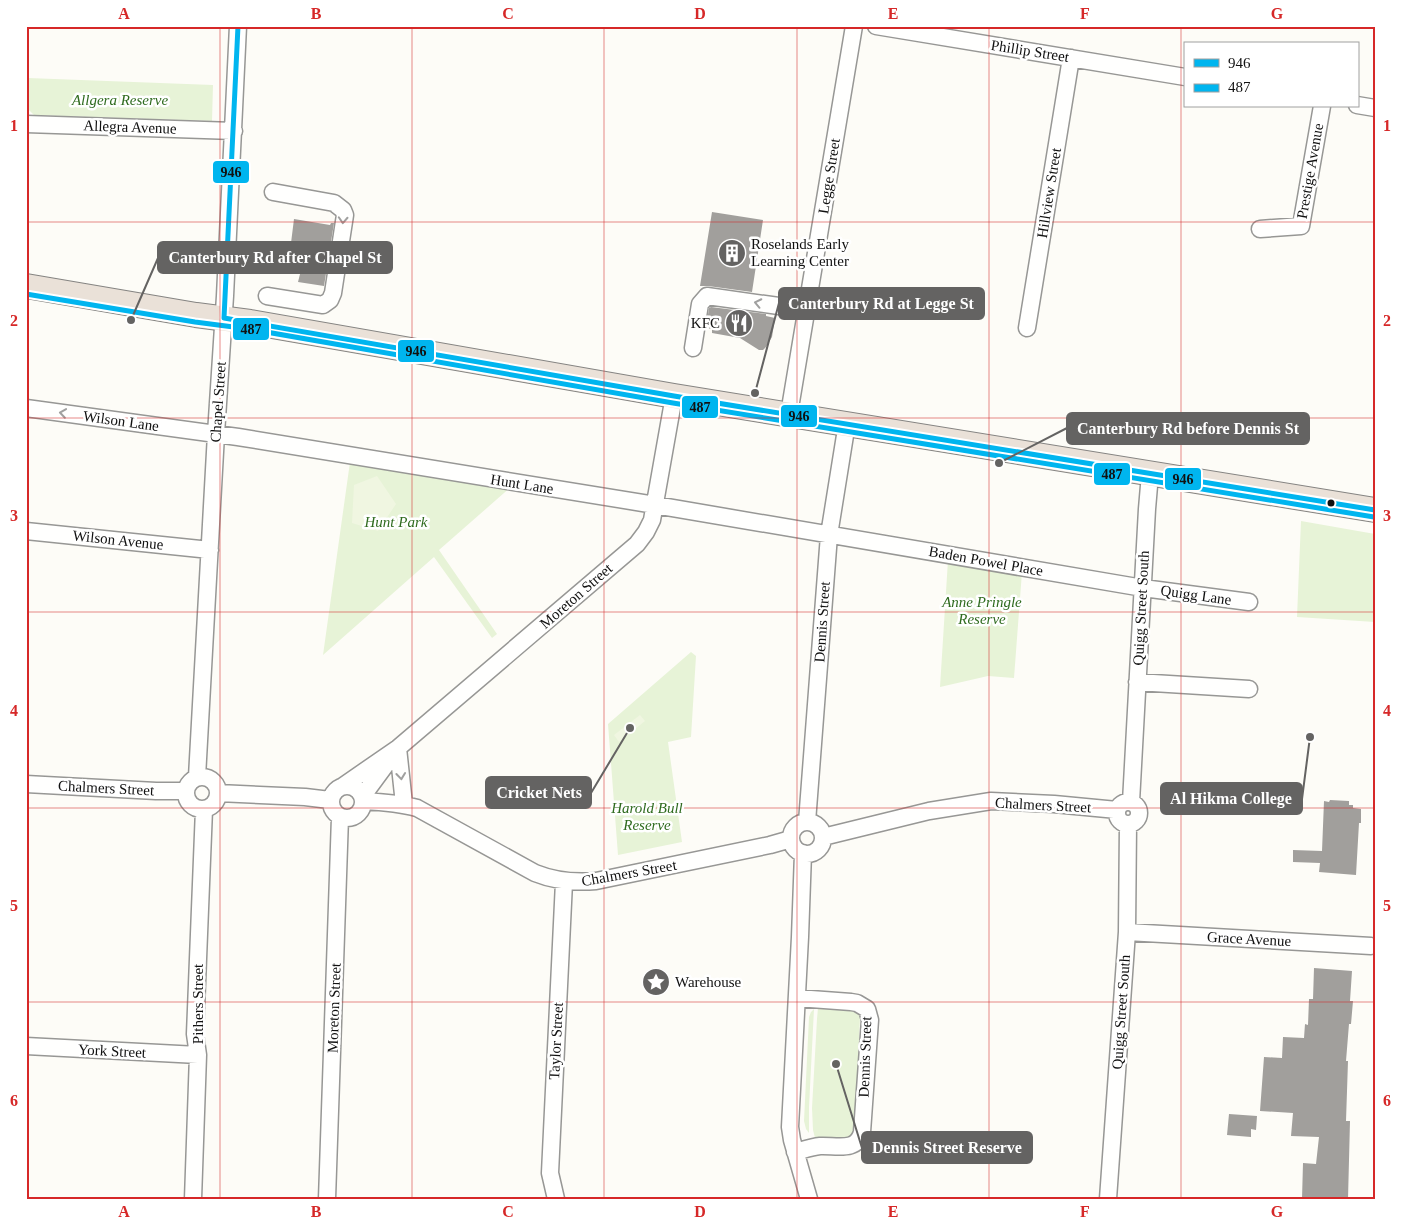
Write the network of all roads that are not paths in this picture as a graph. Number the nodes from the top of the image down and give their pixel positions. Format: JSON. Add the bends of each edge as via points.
{"nodes":[{"id":1,"x":238,"y":26,"type":"edge"},
{"id":2,"x":854,"y":26,"type":"edge"},
{"id":3,"x":876,"y":26,"type":"edge"},
{"id":4,"x":1071,"y":58,"type":"junction"},
{"id":5,"x":1184,"y":77,"type":"edge"},
{"id":6,"x":1358,"y":105,"type":"edge"},
{"id":7,"x":1322,"y":108,"type":"edge"},
{"id":8,"x":1375,"y":108,"type":"edge"},
{"id":9,"x":26,"y":124,"type":"edge"},
{"id":10,"x":234,"y":131,"type":"junction"},
{"id":11,"x":273,"y":196,"type":"dead end"},
{"id":12,"x":1260,"y":229,"type":"dead end"},
{"id":13,"x":26,"y":286,"type":"edge"},
{"id":14,"x":267,"y":296,"type":"dead end"},
{"id":15,"x":807,"y":310,"type":"junction"},
{"id":16,"x":224,"y":318,"type":"junction"},
{"id":17,"x":1027,"y":328,"type":"dead end"},
{"id":18,"x":693,"y":348,"type":"dead end"},
{"id":19,"x":674,"y":396,"type":"junction"},
{"id":20,"x":26,"y":408,"type":"edge"},
{"id":21,"x":789,"y":414,"type":"junction"},
{"id":22,"x":847,"y":424,"type":"junction"},
{"id":23,"x":216,"y":434,"type":"junction"},
{"id":24,"x":1150,"y":474,"type":"junction"},
{"id":25,"x":655,"y":505,"type":"junction"},
{"id":26,"x":1375,"y":510,"type":"edge"},
{"id":27,"x":26,"y":531,"type":"edge"},
{"id":28,"x":829,"y":535,"type":"junction"},
{"id":29,"x":210,"y":550,"type":"junction"},
{"id":30,"x":1143,"y":588,"type":"junction"},
{"id":31,"x":1249,"y":602,"type":"dead end"},
{"id":32,"x":1137,"y":682,"type":"junction"},
{"id":33,"x":1249,"y":689,"type":"dead end"},
{"id":34,"x":398,"y":748,"type":"junction"},
{"id":35,"x":197,"y":777,"type":"junction"},
{"id":36,"x":26,"y":784,"type":"edge"},
{"id":37,"x":343,"y":786,"type":"junction"},
{"id":38,"x":186,"y":791,"type":"junction"},
{"id":39,"x":218,"y":793,"type":"junction"},
{"id":40,"x":363,"y":799,"type":"junction"},
{"id":41,"x":330,"y":800,"type":"junction"},
{"id":42,"x":404,"y":804,"type":"junction"},
{"id":43,"x":1124,"y":806,"type":"junction"},
{"id":44,"x":204,"y":808,"type":"junction"},
{"id":45,"x":340,"y":816,"type":"junction"},
{"id":46,"x":807,"y":822,"type":"junction"},
{"id":47,"x":823,"y":837,"type":"junction"},
{"id":48,"x":791,"y":839,"type":"junction"},
{"id":49,"x":803,"y":853,"type":"junction"},
{"id":50,"x":564,"y":882,"type":"junction"},
{"id":51,"x":1126,"y":932,"type":"junction"},
{"id":52,"x":1374,"y":947,"type":"edge"},
{"id":53,"x":797,"y":998,"type":"junction"},
{"id":54,"x":26,"y":1046,"type":"edge"},
{"id":55,"x":198,"y":1055,"type":"junction"},
{"id":56,"x":795,"y":1152,"type":"junction"},
{"id":57,"x":193,"y":1199,"type":"edge"},
{"id":58,"x":327,"y":1199,"type":"edge"},
{"id":59,"x":556,"y":1199,"type":"edge"},
{"id":60,"x":810,"y":1199,"type":"edge"},
{"id":61,"x":1108,"y":1199,"type":"edge"}],
"edges":[{"from":1,"to":10,"type":"street","name":"Chapel Street"},
{"from":2,"to":15,"type":"street","name":"Legge Street"},
{"from":3,"to":4,"type":"street","name":"Phillip Street"},
{"from":4,"to":5,"type":"street","name":"Phillip Street"},
{"from":4,"to":17,"type":"street","name":"Hillview Street"},
{"from":6,"to":8,"type":"street"},
{"from":7,"to":12,"type":"street","name":"Prestige Avenue","via":[[1301,226]]},
{"from":9,"to":10,"type":"street","name":"Allegra Avenue"},
{"from":10,"to":16,"type":"street","name":"Chapel Street"},
{"from":11,"to":14,"type":"street","one_way":true,"via":[[326,201],[339,205],[344,215],[330,300],[323,305]]},
{"from":13,"to":16,"type":"highway"},
{"from":15,"to":18,"type":"street","one_way":true,"via":[[707,296],[700,304]]},
{"from":15,"to":21,"type":"street","name":"Legge Street"},
{"from":16,"to":19,"type":"highway"},
{"from":16,"to":23,"type":"street","name":"Chapel Street"},
{"from":19,"to":21,"type":"highway"},
{"from":19,"to":25,"type":"street","name":"Moreton Street"},
{"from":23,"to":20,"type":"street","name":"Wilson Lane","one_way":true},
{"from":21,"to":22,"type":"highway"},
{"from":22,"to":24,"type":"highway"},
{"from":22,"to":28,"type":"street","name":"Dennis Street"},
{"from":23,"to":25,"type":"street","name":"Hunt Lane"},
{"from":23,"to":29,"type":"street","name":"Chapel Street"},
{"from":24,"to":26,"type":"highway"},
{"from":24,"to":30,"type":"street","name":"Quigg Street South"},
{"from":25,"to":28,"type":"street","name":"Hunt Lane"},
{"from":25,"to":34,"type":"street","name":"Moreton Street","via":[[652,520],[637,544]]},
{"from":27,"to":29,"type":"street","name":"Wilson Avenue"},
{"from":28,"to":30,"type":"street","name":"Baden Powel Place"},
{"from":28,"to":46,"type":"street","name":"Dennis Street"},
{"from":29,"to":35,"type":"street","name":"Chapel Street"},
{"from":30,"to":31,"type":"street","name":"Quigg Lane"},
{"from":30,"to":32,"type":"street","name":"Quigg Street South"},
{"from":32,"to":33,"type":"street"},
{"from":32,"to":43,"type":"street","name":"Quigg Street South"},
{"from":34,"to":37,"type":"street","name":"Moreton Street"},
{"from":34,"to":40,"type":"street","name":"Moreton Street"},
{"from":34,"to":42,"type":"street","one_way":true},
{"from":35,"to":38,"type":"street","via":[[189,782]]},
{"from":35,"to":39,"type":"street","via":[[212,780]]},
{"from":36,"to":38,"type":"street","name":"Chalmers Street"},
{"from":37,"to":40,"type":"street","via":[[353,786]]},
{"from":37,"to":41,"type":"street","via":[[334,791]]},
{"from":38,"to":44,"type":"street","via":[[191,804]]},
{"from":39,"to":41,"type":"street"},
{"from":39,"to":44,"type":"street","via":[[212,805]]},
{"from":40,"to":42,"type":"street","name":"Chalmers Street"},
{"from":40,"to":45,"type":"street","via":[[356,815]]},
{"from":41,"to":45,"type":"street","via":[[332,808]]},
{"from":42,"to":50,"type":"street","name":"Chalmers Street","via":[[431,815],[535,873]]},
{"from":43,"to":47,"type":"street","name":"Chalmers Street","via":[[991,801],[929,811]]},
{"from":43,"to":51,"type":"street","name":"Quigg Street South","via":[[1136,806],[1139,812],[1138,819],[1128,824]]},
{"from":44,"to":55,"type":"street","name":"Pithers Street","via":[[195,1034]]},
{"from":45,"to":58,"type":"street","name":"Moreton Street"},
{"from":46,"to":47,"type":"street","via":[[820,828]]},
{"from":46,"to":48,"type":"street","via":[[797,825]]},
{"from":47,"to":49,"type":"street","via":[[817,850]]},
{"from":48,"to":49,"type":"street","via":[[794,848]]},
{"from":48,"to":50,"type":"street","name":"Chalmers Street","via":[[596,881]]},
{"from":49,"to":53,"type":"street"},
{"from":50,"to":59,"type":"street","name":"Taylor Street","via":[[550,1173]]},
{"from":51,"to":52,"type":"street","name":"Grace Avenue"},
{"from":51,"to":61,"type":"street","name":"Quigg Street South"},
{"from":53,"to":56,"type":"street","via":[[790,1126]]},
{"from":53,"to":56,"type":"street","name":"Dennis Street","via":[[857,1003],[867,1009],[870,1020],[859,1140],[851,1146],[818,1146]]},
{"from":54,"to":55,"type":"street","name":"York Street"},
{"from":55,"to":57,"type":"street","name":"Pithers Street"},
{"from":56,"to":60,"type":"street"}]}
